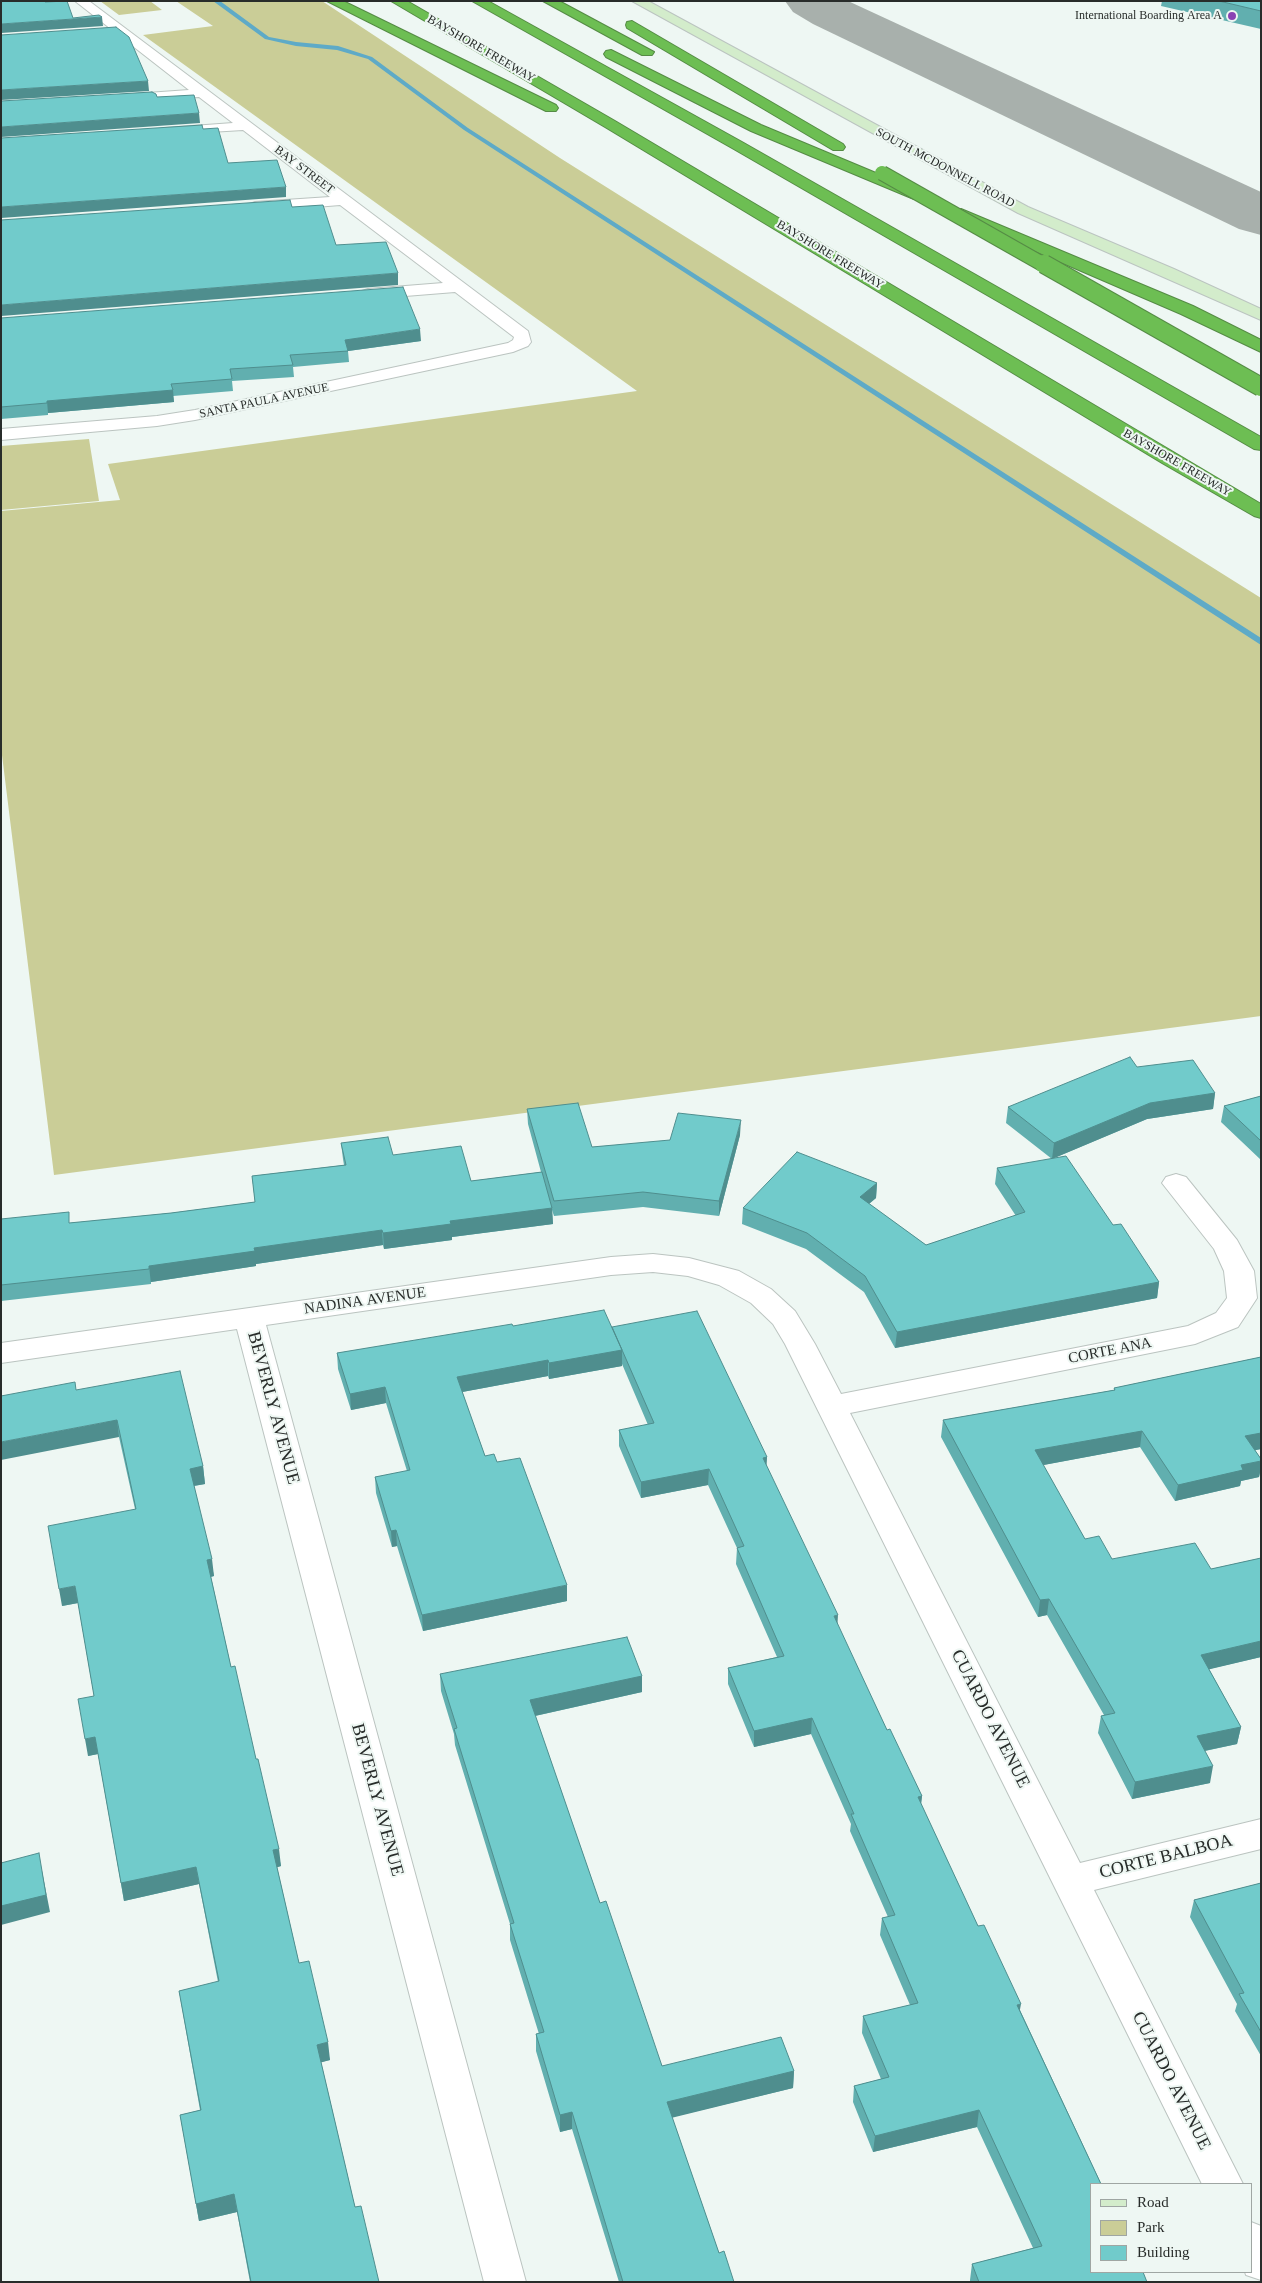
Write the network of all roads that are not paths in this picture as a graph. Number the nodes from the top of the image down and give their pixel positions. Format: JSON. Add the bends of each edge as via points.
{"nodes":[{"id":1,"x":81,"y":1,"type":"edge"},
{"id":2,"x":333,"y":1,"type":"edge"},
{"id":3,"x":397,"y":1,"type":"edge"},
{"id":4,"x":478,"y":1,"type":"edge"},
{"id":5,"x":495,"y":1,"type":"edge"},
{"id":6,"x":549,"y":1,"type":"edge"},
{"id":7,"x":638,"y":1,"type":"edge"},
{"id":8,"x":619,"y":18,"type":"dead end"},
{"id":9,"x":539,"y":19,"type":"dead end"},
{"id":10,"x":121,"y":31,"type":"junction"},
{"id":11,"x":101,"y":33,"type":"edge"},
{"id":12,"x":600,"y":48,"type":"dead end"},
{"id":13,"x":202,"y":93,"type":"junction"},
{"id":14,"x":106,"y":99,"type":"edge"},
{"id":15,"x":246,"y":126,"type":"junction"},
{"id":16,"x":147,"y":133,"type":"edge"},
{"id":17,"x":882,"y":173,"type":"junction"},
{"id":18,"x":703,"y":179,"type":"junction"},
{"id":19,"x":344,"y":200,"type":"junction"},
{"id":20,"x":238,"y":208,"type":"edge"},
{"id":21,"x":458,"y":287,"type":"junction"},
{"id":22,"x":350,"y":296,"type":"edge"},
{"id":23,"x":1261,"y":315,"type":"edge"},
{"id":24,"x":522,"y":342,"type":"joint"},
{"id":25,"x":1261,"y":347,"type":"edge"},
{"id":26,"x":1261,"y":387,"type":"edge"},
{"id":27,"x":1,"y":435,"type":"edge"},
{"id":28,"x":1261,"y":445,"type":"edge"},
{"id":29,"x":1261,"y":512,"type":"edge"},
{"id":30,"x":1176,"y":1183,"type":"dead end"},
{"id":31,"x":729,"y":1278,"type":"joint"},
{"id":32,"x":249,"y":1318,"type":"junction"},
{"id":33,"x":1,"y":1353,"type":"edge"},
{"id":34,"x":832,"y":1406,"type":"junction"},
{"id":35,"x":1261,"y":1834,"type":"edge"},
{"id":36,"x":1071,"y":1880,"type":"junction"},
{"id":37,"x":1222,"y":2183,"type":"edge"},
{"id":38,"x":1252,"y":2243,"type":"edge"},
{"id":39,"x":1261,"y":2261,"type":"edge"},
{"id":40,"x":505,"y":2282,"type":"edge"}],
"edges":[{"from":1,"to":10,"type":"street","name":"BAY STREET"},
{"from":2,"to":18,"type":"highway","via":[[436,54]]},
{"from":3,"to":18,"type":"highway","name":"BAYSHORE FREEWAY"},
{"from":4,"to":28,"type":"highway","via":[[778,168]]},
{"from":5,"to":9,"type":"highway"},
{"from":6,"to":17,"type":"highway"},
{"from":7,"to":23,"type":"street","name":"SOUTH MCDONNELL ROAD","via":[[1016,206]]},
{"from":8,"to":17,"type":"highway"},
{"from":10,"to":11,"type":"street"},
{"from":10,"to":13,"type":"street","name":"BAY STREET"},
{"from":12,"to":25,"type":"highway","via":[[756,128],[1188,310]]},
{"from":13,"to":14,"type":"street"},
{"from":13,"to":15,"type":"street","name":"BAY STREET"},
{"from":15,"to":16,"type":"street"},
{"from":15,"to":19,"type":"street","name":"BAY STREET"},
{"from":17,"to":26,"type":"highway","bridge":true},
{"from":18,"to":29,"type":"highway","name":"BAYSHORE FREEWAY"},
{"from":19,"to":20,"type":"street"},
{"from":19,"to":21,"type":"street","name":"BAY STREET"},
{"from":21,"to":22,"type":"street"},
{"from":21,"to":24,"type":"street","name":"BAY STREET","via":[[522,335]]},
{"from":24,"to":27,"type":"street","name":"SANTA PAULA AVENUE","via":[[513,347],[195,416]]},
{"from":30,"to":34,"type":"street","name":"CORTE ANA","via":[[1227,1246],[1239,1271],[1242,1298],[1227,1320],[1195,1334]]},
{"from":31,"to":32,"type":"street","name":"NADINA AVENUE","via":[[689,1267],[653,1263],[611,1266]]},
{"from":31,"to":34,"type":"street","name":"CUARDO AVENUE","via":[[761,1296],[784,1318]]},
{"from":32,"to":33,"type":"street","name":"NADINA AVENUE"},
{"from":32,"to":40,"type":"street","name":"BEVERLY AVENUE"},
{"from":34,"to":36,"type":"street","name":"CUARDO AVENUE"},
{"from":35,"to":36,"type":"street","name":"CORTE BALBOA"},
{"from":36,"to":37,"type":"street","name":"CUARDO AVENUE"},
{"from":38,"to":39,"type":"street"}]}
